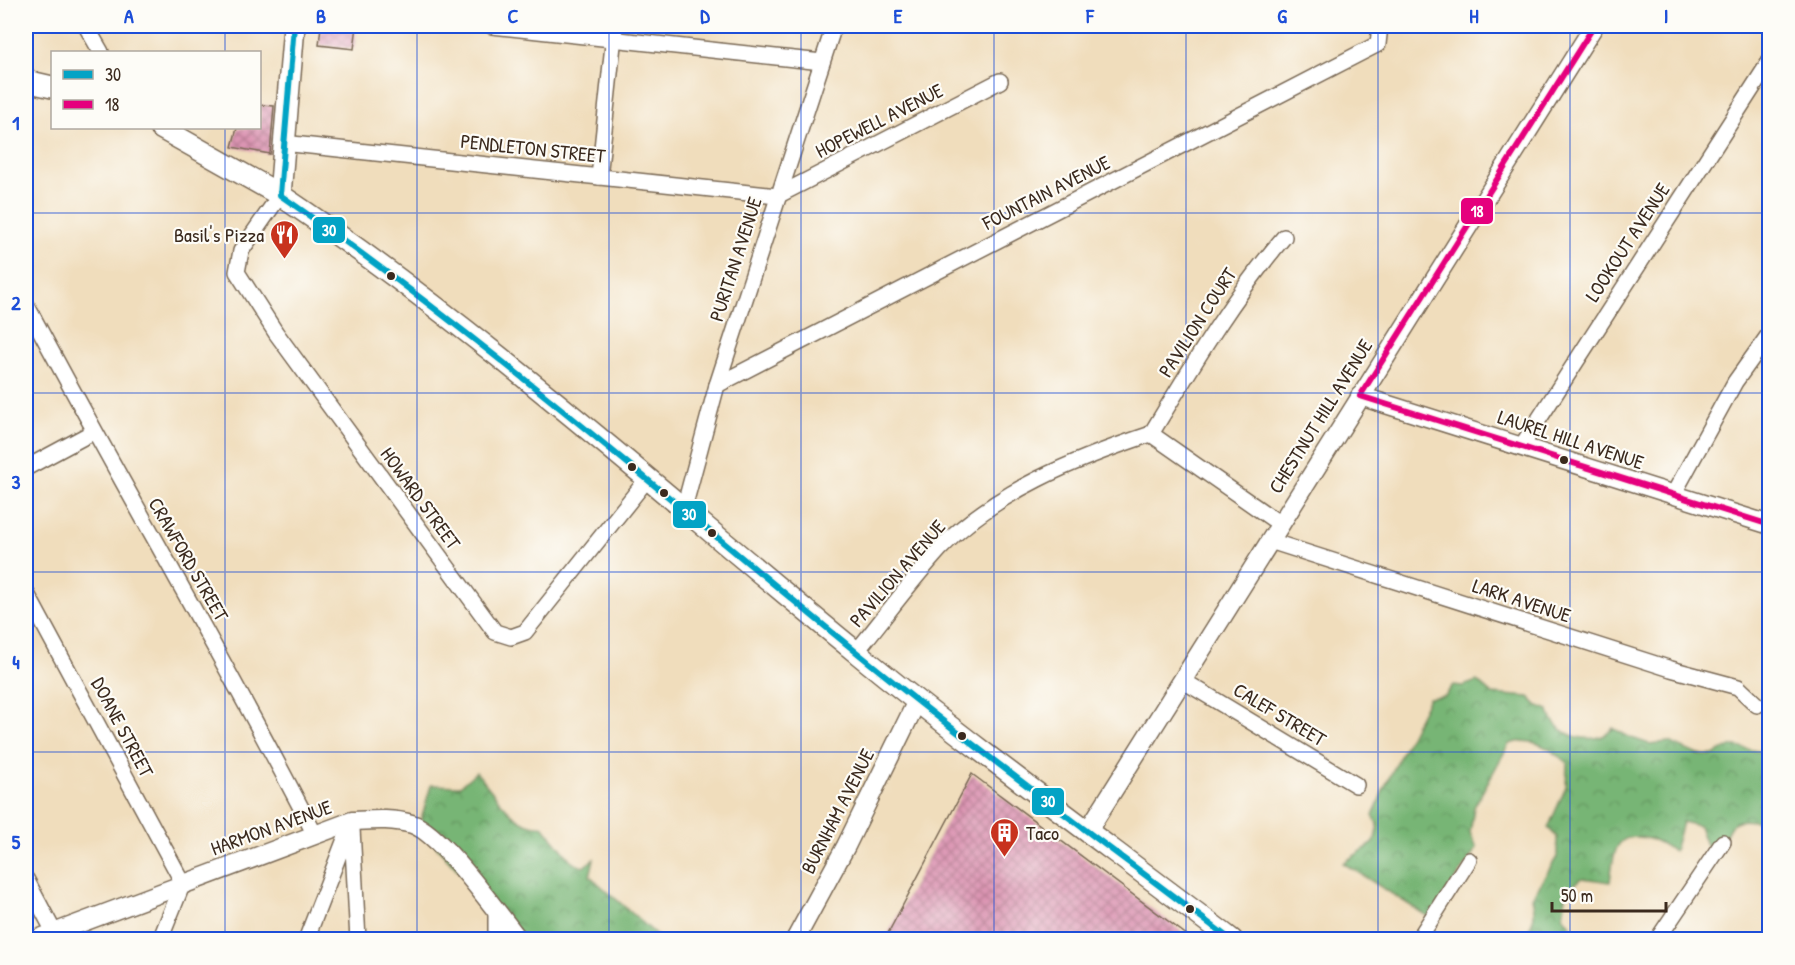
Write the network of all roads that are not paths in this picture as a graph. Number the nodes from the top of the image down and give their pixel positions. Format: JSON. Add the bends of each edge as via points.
{"nodes":[{"id":1,"x":86,"y":26,"type":"edge"},
{"id":2,"x":294,"y":26,"type":"edge"},
{"id":3,"x":492,"y":26,"type":"edge"},
{"id":4,"x":834,"y":26,"type":"edge"},
{"id":5,"x":1380,"y":26,"type":"edge"},
{"id":6,"x":1594,"y":26,"type":"edge"},
{"id":7,"x":614,"y":32,"type":"edge"},
{"id":8,"x":100,"y":51,"type":"edge"},
{"id":9,"x":1770,"y":61,"type":"edge"},
{"id":10,"x":822,"y":62,"type":"junction"},
{"id":11,"x":1000,"y":81,"type":"dead end"},
{"id":12,"x":163,"y":129,"type":"edge"},
{"id":13,"x":283,"y":143,"type":"junction"},
{"id":14,"x":599,"y":177,"type":"junction"},
{"id":15,"x":280,"y":195,"type":"junction"},
{"id":16,"x":777,"y":196,"type":"junction"},
{"id":17,"x":1284,"y":237,"type":"dead end"},
{"id":18,"x":26,"y":304,"type":"edge"},
{"id":19,"x":1770,"y":333,"type":"edge"},
{"id":20,"x":717,"y":385,"type":"junction"},
{"id":21,"x":1360,"y":396,"type":"junction"},
{"id":22,"x":93,"y":432,"type":"junction"},
{"id":23,"x":1151,"y":434,"type":"junction"},
{"id":24,"x":1521,"y":447,"type":"junction"},
{"id":25,"x":26,"y":468,"type":"edge"},
{"id":26,"x":648,"y":478,"type":"junction"},
{"id":27,"x":1672,"y":495,"type":"junction"},
{"id":28,"x":684,"y":508,"type":"junction"},
{"id":29,"x":1280,"y":524,"type":"junction"},
{"id":30,"x":1770,"y":525,"type":"edge"},
{"id":31,"x":1270,"y":540,"type":"junction"},
{"id":32,"x":26,"y":591,"type":"edge"},
{"id":33,"x":856,"y":652,"type":"junction"},
{"id":34,"x":1182,"y":680,"type":"junction"},
{"id":35,"x":917,"y":701,"type":"junction"},
{"id":36,"x":1757,"y":705,"type":"dead end"},
{"id":37,"x":1356,"y":785,"type":"dead end"},
{"id":38,"x":352,"y":821,"type":"junction"},
{"id":39,"x":1087,"y":832,"type":"junction"},
{"id":40,"x":315,"y":835,"type":"junction"},
{"id":41,"x":1723,"y":842,"type":"dead end"},
{"id":42,"x":1470,"y":860,"type":"dead end"},
{"id":43,"x":26,"y":879,"type":"edge"},
{"id":44,"x":183,"y":883,"type":"junction"},
{"id":45,"x":496,"y":911,"type":"junction"},
{"id":46,"x":54,"y":932,"type":"junction"},
{"id":47,"x":35,"y":939,"type":"edge"},
{"id":48,"x":160,"y":939,"type":"edge"},
{"id":49,"x":306,"y":939,"type":"edge"},
{"id":50,"x":358,"y":939,"type":"edge"},
{"id":51,"x":496,"y":939,"type":"edge"},
{"id":52,"x":519,"y":939,"type":"edge"},
{"id":53,"x":795,"y":939,"type":"edge"},
{"id":54,"x":1232,"y":939,"type":"edge"},
{"id":55,"x":1418,"y":939,"type":"edge"},
{"id":56,"x":1657,"y":939,"type":"edge"}],
"edges":[{"from":1,"to":8,"type":"street"},
{"from":2,"to":13,"type":"main road"},
{"from":3,"to":7,"type":"street"},
{"from":4,"to":10,"type":"street","name":"PURITAN AVENUE"},
{"from":5,"to":20,"type":"street","name":"FOUNTAIN AVENUE","via":[[1378,44]]},
{"from":6,"to":21,"type":"street","name":"CHESTNUT HILL AVENUE"},
{"from":7,"to":10,"type":"street"},
{"from":7,"to":14,"type":"street"},
{"from":9,"to":24,"type":"street","name":"LOOKOUT AVENUE"},
{"from":10,"to":16,"type":"street","name":"PURITAN AVENUE"},
{"from":11,"to":16,"type":"street","name":"HOPEWELL AVENUE"},
{"from":12,"to":15,"type":"main road"},
{"from":13,"to":14,"type":"street","name":"PENDLETON STREET"},
{"from":13,"to":15,"type":"main road"},
{"from":14,"to":16,"type":"street","name":"PENDLETON STREET"},
{"from":15,"to":26,"type":"main road","via":[[357,248]]},
{"from":15,"to":26,"type":"street","name":"HOWARD STREET","via":[[241,251],[237,272],[302,370],[495,632],[511,637],[525,632]]},
{"from":16,"to":20,"type":"street","name":"PURITAN AVENUE"},
{"from":17,"to":23,"type":"street","name":"PAVILION COURT","via":[[1212,333]]},
{"from":18,"to":22,"type":"street","name":"CRAWFORD STREET"},
{"from":19,"to":27,"type":"street","via":[[1735,382]]},
{"from":20,"to":28,"type":"street","name":"PURITAN AVENUE"},
{"from":21,"to":24,"type":"street","name":"LAUREL HILL AVENUE"},
{"from":21,"to":29,"type":"street","name":"CHESTNUT HILL AVENUE"},
{"from":22,"to":25,"type":"street"},
{"from":22,"to":40,"type":"street","name":"CRAWFORD STREET","via":[[262,730]]},
{"from":23,"to":29,"type":"street"},
{"from":23,"to":33,"type":"street","name":"PAVILION AVENUE","via":[[1083,457],[991,507],[941,548]]},
{"from":24,"to":27,"type":"street","name":"LAUREL HILL AVENUE"},
{"from":26,"to":28,"type":"main road"},
{"from":27,"to":30,"type":"street","name":"LAUREL HILL AVENUE"},
{"from":28,"to":33,"type":"main road"},
{"from":29,"to":31,"type":"street","name":"CHESTNUT HILL AVENUE"},
{"from":31,"to":34,"type":"street","name":"CHESTNUT HILL AVENUE"},
{"from":31,"to":36,"type":"street","name":"LARK AVENUE","via":[[1738,687]]},
{"from":32,"to":44,"type":"street","name":"DOANE STREET"},
{"from":33,"to":35,"type":"main road"},
{"from":34,"to":37,"type":"street","name":"CALEF STREET"},
{"from":34,"to":39,"type":"street","name":"CHESTNUT HILL AVENUE"},
{"from":35,"to":39,"type":"main road"},
{"from":35,"to":53,"type":"street","name":"BURNHAM AVENUE"},
{"from":38,"to":40,"type":"street","name":"HARMON AVENUE"},
{"from":38,"to":45,"type":"street","name":"HARMON AVENUE","via":[[387,820],[414,825],[471,878]]},
{"from":38,"to":49,"type":"street"},
{"from":38,"to":50,"type":"street"},
{"from":39,"to":54,"type":"main road"},
{"from":40,"to":44,"type":"street","name":"HARMON AVENUE"},
{"from":41,"to":56,"type":"street"},
{"from":42,"to":55,"type":"street"},
{"from":43,"to":46,"type":"street"},
{"from":44,"to":46,"type":"street","name":"HARMON AVENUE"},
{"from":44,"to":48,"type":"street"},
{"from":45,"to":51,"type":"street"},
{"from":45,"to":52,"type":"street","name":"HARMON AVENUE"},
{"from":46,"to":47,"type":"street","name":"HARMON AVENUE"}]}
